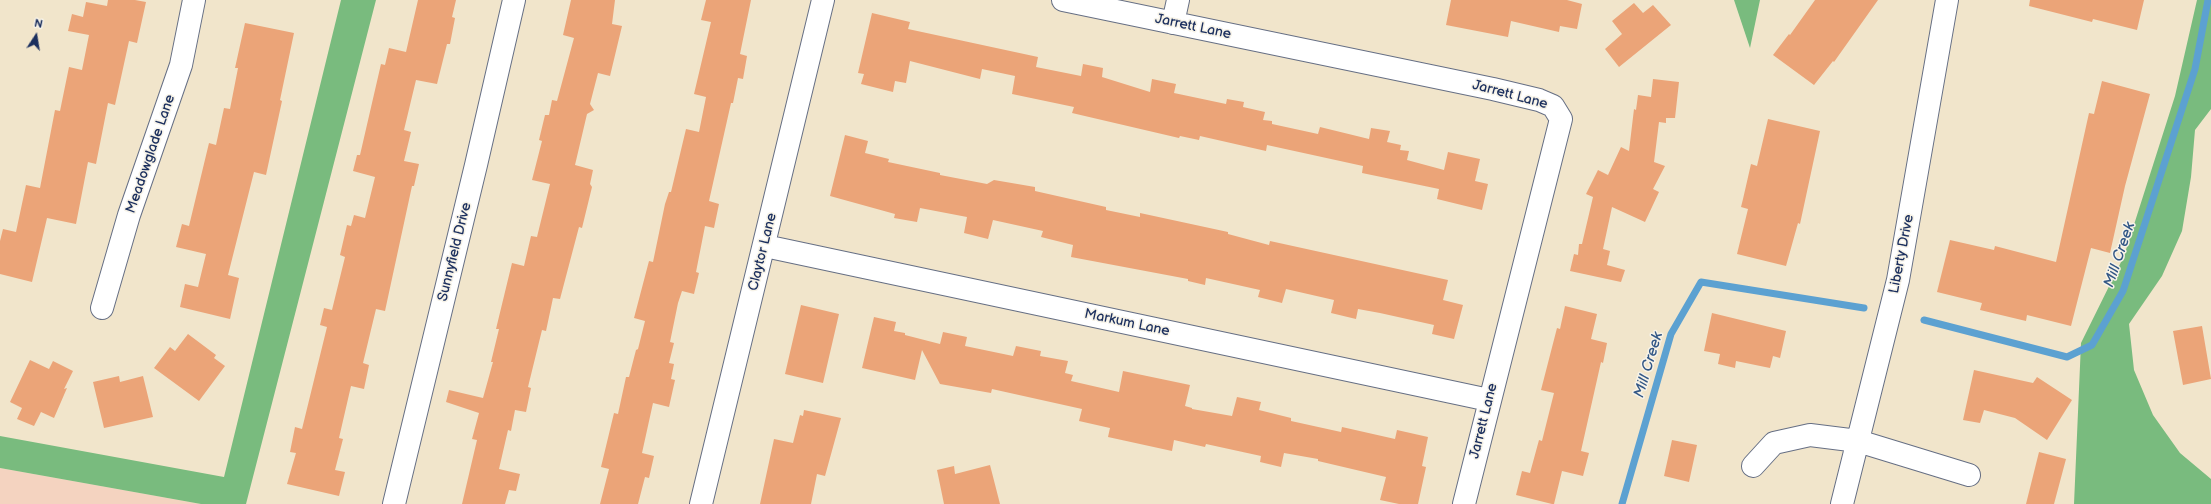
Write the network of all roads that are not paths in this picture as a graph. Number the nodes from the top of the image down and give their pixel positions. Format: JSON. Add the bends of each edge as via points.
{"nodes":[{"id":1,"x":194,"y":0,"type":"edge"},
{"id":2,"x":514,"y":0,"type":"edge"},
{"id":3,"x":823,"y":0,"type":"edge"},
{"id":4,"x":1063,"y":0,"type":"edge"},
{"id":5,"x":1178,"y":0,"type":"edge"},
{"id":6,"x":1947,"y":0,"type":"edge"},
{"id":7,"x":1173,"y":22,"type":"junction"},
{"id":8,"x":765,"y":246,"type":"junction"},
{"id":9,"x":102,"y":308,"type":"dead end"},
{"id":10,"x":1489,"y":400,"type":"junction"},
{"id":11,"x":1858,"y":441,"type":"junction"},
{"id":12,"x":1753,"y":466,"type":"dead end"},
{"id":13,"x":1969,"y":475,"type":"dead end"},
{"id":14,"x":394,"y":504,"type":"edge"},
{"id":15,"x":701,"y":504,"type":"edge"},
{"id":16,"x":1464,"y":504,"type":"edge"},
{"id":17,"x":1842,"y":504,"type":"edge"}],
"edges":[{"from":1,"to":9,"type":"street","name":"Meadowglade Lane","via":[[181,64],[129,215]]},
{"from":2,"to":14,"type":"street","name":"Sunnyfield Drive"},
{"from":3,"to":8,"type":"street","name":"Claytor Lane"},
{"from":4,"to":7,"type":"street","name":"Jarrett Lane"},
{"from":5,"to":7,"type":"street"},
{"from":6,"to":11,"type":"street","name":"Liberty Drive","via":[[1898,280]]},
{"from":7,"to":10,"type":"street","name":"Jarrett Lane","via":[[1485,88],[1539,100],[1553,106],[1561,119]]},
{"from":8,"to":10,"type":"street","name":"Markum Lane"},
{"from":8,"to":15,"type":"street","name":"Claytor Lane"},
{"from":10,"to":16,"type":"street","name":"Jarrett Lane"},
{"from":11,"to":12,"type":"street","via":[[1810,435],[1774,443]]},
{"from":11,"to":13,"type":"street"},
{"from":11,"to":17,"type":"street","name":"Liberty Drive"}]}
